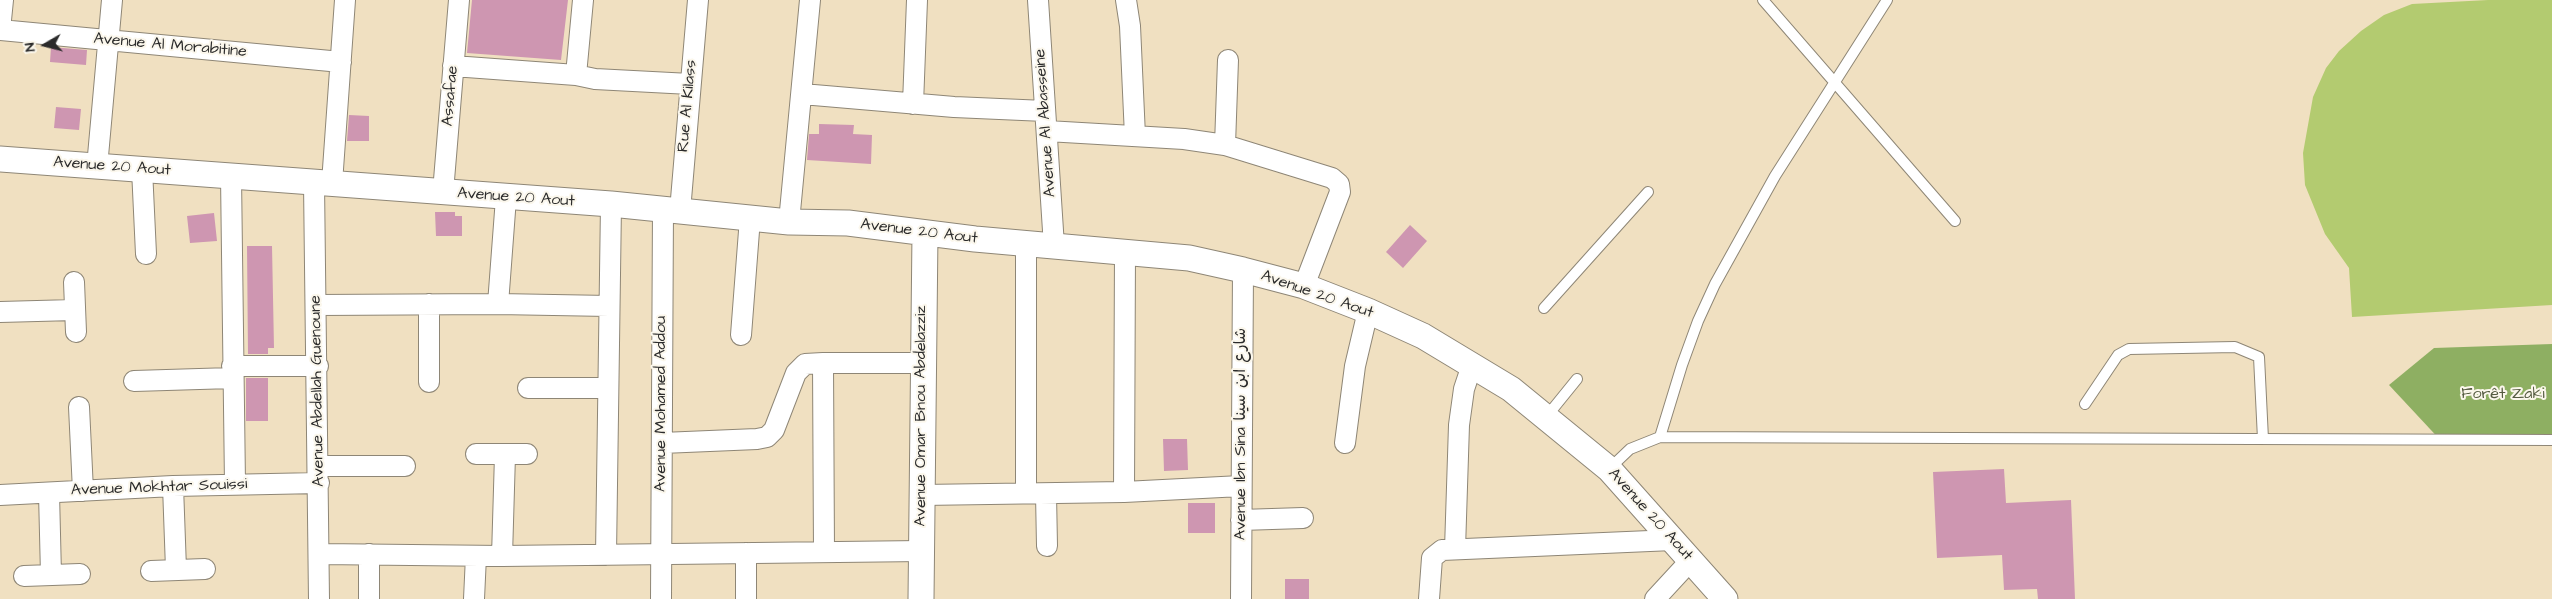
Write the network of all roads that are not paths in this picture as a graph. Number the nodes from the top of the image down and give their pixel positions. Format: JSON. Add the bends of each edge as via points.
{"nodes":[{"id":1,"x":3,"y":0,"type":"edge"},
{"id":2,"x":112,"y":0,"type":"edge"},
{"id":3,"x":346,"y":0,"type":"edge"},
{"id":4,"x":459,"y":0,"type":"edge"},
{"id":5,"x":583,"y":0,"type":"edge"},
{"id":6,"x":698,"y":0,"type":"edge"},
{"id":7,"x":810,"y":0,"type":"edge"},
{"id":8,"x":917,"y":0,"type":"edge"},
{"id":9,"x":1038,"y":0,"type":"edge"},
{"id":10,"x":1126,"y":0,"type":"edge"},
{"id":11,"x":1763,"y":0,"type":"edge"},
{"id":12,"x":1887,"y":0,"type":"edge"},
{"id":13,"x":0,"y":30,"type":"edge"},
{"id":14,"x":109,"y":41,"type":"junction"},
{"id":15,"x":1228,"y":60,"type":"dead end"},
{"id":16,"x":341,"y":62,"type":"junction"},
{"id":17,"x":454,"y":66,"type":"junction"},
{"id":18,"x":576,"y":75,"type":"junction"},
{"id":19,"x":690,"y":84,"type":"junction"},
{"id":20,"x":1835,"y":84,"type":"junction"},
{"id":21,"x":802,"y":94,"type":"junction"},
{"id":22,"x":914,"y":104,"type":"junction"},
{"id":23,"x":1046,"y":121,"type":"junction"},
{"id":24,"x":1135,"y":136,"type":"junction"},
{"id":25,"x":1225,"y":145,"type":"junction"},
{"id":26,"x":0,"y":159,"type":"edge"},
{"id":27,"x":97,"y":166,"type":"junction"},
{"id":28,"x":142,"y":169,"type":"junction"},
{"id":29,"x":231,"y":176,"type":"junction"},
{"id":30,"x":323,"y":183,"type":"junction"},
{"id":31,"x":443,"y":192,"type":"junction"},
{"id":32,"x":1648,"y":192,"type":"dead end"},
{"id":33,"x":506,"y":198,"type":"junction"},
{"id":34,"x":611,"y":204,"type":"junction"},
{"id":35,"x":672,"y":210,"type":"junction"},
{"id":36,"x":750,"y":218,"type":"junction"},
{"id":37,"x":1955,"y":221,"type":"dead end"},
{"id":38,"x":789,"y":222,"type":"junction"},
{"id":39,"x":925,"y":233,"type":"junction"},
{"id":40,"x":1026,"y":244,"type":"junction"},
{"id":41,"x":1054,"y":246,"type":"junction"},
{"id":42,"x":1125,"y":251,"type":"junction"},
{"id":43,"x":146,"y":254,"type":"dead end"},
{"id":44,"x":1243,"y":270,"type":"junction"},
{"id":45,"x":74,"y":282,"type":"dead end"},
{"id":46,"x":1304,"y":286,"type":"junction"},
{"id":47,"x":429,"y":304,"type":"junction"},
{"id":48,"x":498,"y":304,"type":"junction"},
{"id":49,"x":317,"y":305,"type":"junction"},
{"id":50,"x":609,"y":306,"type":"junction"},
{"id":51,"x":1544,"y":308,"type":"dead end"},
{"id":52,"x":74,"y":310,"type":"junction"},
{"id":53,"x":1368,"y":311,"type":"junction"},
{"id":54,"x":0,"y":312,"type":"edge"},
{"id":55,"x":76,"y":332,"type":"dead end"},
{"id":56,"x":741,"y":335,"type":"dead end"},
{"id":57,"x":823,"y":363,"type":"junction"},
{"id":58,"x":922,"y":363,"type":"junction"},
{"id":59,"x":1472,"y":364,"type":"junction"},
{"id":60,"x":318,"y":366,"type":"junction"},
{"id":61,"x":232,"y":372,"type":"junction"},
{"id":62,"x":1577,"y":379,"type":"dead end"},
{"id":63,"x":134,"y":381,"type":"dead end"},
{"id":64,"x":430,"y":382,"type":"dead end"},
{"id":65,"x":528,"y":388,"type":"dead end"},
{"id":66,"x":607,"y":388,"type":"junction"},
{"id":67,"x":2085,"y":404,"type":"dead end"},
{"id":68,"x":76,"y":407,"type":"dead end"},
{"id":69,"x":1547,"y":416,"type":"junction"},
{"id":70,"x":1660,"y":437,"type":"junction"},
{"id":71,"x":2263,"y":439,"type":"junction"},
{"id":72,"x":2552,"y":440,"type":"edge"},
{"id":73,"x":662,"y":443,"type":"junction"},
{"id":74,"x":1345,"y":443,"type":"dead end"},
{"id":75,"x":476,"y":454,"type":"dead end"},
{"id":76,"x":527,"y":454,"type":"dead end"},
{"id":77,"x":505,"y":455,"type":"junction"},
{"id":78,"x":405,"y":466,"type":"dead end"},
{"id":79,"x":1609,"y":469,"type":"junction"},
{"id":80,"x":319,"y":474,"type":"junction"},
{"id":81,"x":235,"y":484,"type":"junction"},
{"id":82,"x":173,"y":486,"type":"junction"},
{"id":83,"x":1241,"y":486,"type":"junction"},
{"id":84,"x":83,"y":491,"type":"junction"},
{"id":85,"x":49,"y":492,"type":"junction"},
{"id":86,"x":1124,"y":492,"type":"junction"},
{"id":87,"x":1036,"y":494,"type":"junction"},
{"id":88,"x":0,"y":495,"type":"edge"},
{"id":89,"x":922,"y":495,"type":"junction"},
{"id":90,"x":1303,"y":518,"type":"dead end"},
{"id":91,"x":1241,"y":520,"type":"junction"},
{"id":92,"x":1673,"y":540,"type":"junction"},
{"id":93,"x":1047,"y":546,"type":"dead end"},
{"id":94,"x":1455,"y":549,"type":"junction"},
{"id":95,"x":922,"y":551,"type":"junction"},
{"id":96,"x":824,"y":552,"type":"junction"},
{"id":97,"x":320,"y":554,"type":"junction"},
{"id":98,"x":369,"y":554,"type":"junction"},
{"id":99,"x":746,"y":554,"type":"junction"},
{"id":100,"x":606,"y":555,"type":"junction"},
{"id":101,"x":662,"y":555,"type":"junction"},
{"id":102,"x":476,"y":556,"type":"junction"},
{"id":103,"x":502,"y":556,"type":"junction"},
{"id":104,"x":1690,"y":560,"type":"junction"},
{"id":105,"x":205,"y":569,"type":"dead end"},
{"id":106,"x":176,"y":570,"type":"junction"},
{"id":107,"x":151,"y":571,"type":"dead end"},
{"id":108,"x":80,"y":574,"type":"dead end"},
{"id":109,"x":51,"y":575,"type":"junction"},
{"id":110,"x":24,"y":576,"type":"dead end"},
{"id":111,"x":319,"y":599,"type":"edge"},
{"id":112,"x":369,"y":599,"type":"edge"},
{"id":113,"x":474,"y":599,"type":"edge"},
{"id":114,"x":661,"y":599,"type":"edge"},
{"id":115,"x":746,"y":599,"type":"edge"},
{"id":116,"x":921,"y":599,"type":"edge"},
{"id":117,"x":1241,"y":599,"type":"edge"},
{"id":118,"x":1429,"y":599,"type":"edge"},
{"id":119,"x":1655,"y":599,"type":"edge"},
{"id":120,"x":1725,"y":599,"type":"edge"}],
"edges":[{"from":1,"to":13,"type":"street"},
{"from":2,"to":14,"type":"street"},
{"from":3,"to":16,"type":"street","name":"Avenue Abdellah Guenoune"},
{"from":4,"to":17,"type":"street","name":"Assafae"},
{"from":5,"to":18,"type":"street"},
{"from":6,"to":19,"type":"street","name":"Rue Al Kilass"},
{"from":7,"to":21,"type":"street"},
{"from":8,"to":22,"type":"street"},
{"from":9,"to":23,"type":"street","name":"Avenue Al Abasseine"},
{"from":10,"to":24,"type":"street"},
{"from":11,"to":20,"type":"lane"},
{"from":12,"to":20,"type":"lane"},
{"from":13,"to":14,"type":"street","name":"Avenue Al Morabitine"},
{"from":14,"to":16,"type":"street","name":"Avenue Al Morabitine"},
{"from":14,"to":27,"type":"street"},
{"from":15,"to":25,"type":"street"},
{"from":16,"to":30,"type":"street","name":"Avenue Abdellah Guenoune"},
{"from":17,"to":18,"type":"street"},
{"from":17,"to":31,"type":"street","name":"Assafae"},
{"from":18,"to":19,"type":"street","via":[[594,79]]},
{"from":19,"to":35,"type":"street","name":"Rue Al Kilass"},
{"from":20,"to":37,"type":"lane"},
{"from":20,"to":70,"type":"lane","via":[[1775,176],[1715,284],[1682,364]]},
{"from":21,"to":22,"type":"street"},
{"from":21,"to":38,"type":"street"},
{"from":22,"to":23,"type":"street"},
{"from":23,"to":24,"type":"street"},
{"from":23,"to":41,"type":"street","name":"Avenue Al Abasseine"},
{"from":24,"to":25,"type":"street"},
{"from":25,"to":46,"type":"street","via":[[1332,178],[1339,184],[1340,192]]},
{"from":26,"to":27,"type":"street","name":"Avenue 20 Aout"},
{"from":27,"to":28,"type":"street","name":"Avenue 20 Aout"},
{"from":28,"to":29,"type":"street","name":"Avenue 20 Aout"},
{"from":28,"to":43,"type":"street"},
{"from":29,"to":30,"type":"street","name":"Avenue 20 Aout"},
{"from":29,"to":61,"type":"street"},
{"from":30,"to":31,"type":"street","name":"Avenue 20 Aout"},
{"from":30,"to":49,"type":"street","name":"Avenue Abdellah Guenoune"},
{"from":31,"to":33,"type":"street","name":"Avenue 20 Aout"},
{"from":32,"to":51,"type":"lane"},
{"from":33,"to":34,"type":"street","name":"Avenue 20 Aout"},
{"from":33,"to":48,"type":"street"},
{"from":34,"to":35,"type":"street","name":"Avenue 20 Aout"},
{"from":34,"to":50,"type":"street"},
{"from":35,"to":36,"type":"street","name":"Avenue 20 Aout"},
{"from":35,"to":73,"type":"street","name":"Avenue Mohamed Addou"},
{"from":36,"to":38,"type":"street","name":"Avenue 20 Aout"},
{"from":36,"to":56,"type":"street"},
{"from":38,"to":39,"type":"street","name":"Avenue 20 Aout","via":[[848,223]]},
{"from":39,"to":40,"type":"street","name":"Avenue 20 Aout"},
{"from":39,"to":58,"type":"street","name":"Avenue Omar Bnou Abdelazziz"},
{"from":40,"to":41,"type":"street","name":"Avenue 20 Aout"},
{"from":40,"to":87,"type":"street"},
{"from":41,"to":42,"type":"street","name":"Avenue 20 Aout"},
{"from":42,"to":44,"type":"street","name":"Avenue 20 Aout","via":[[1189,258]]},
{"from":42,"to":86,"type":"street"},
{"from":44,"to":46,"type":"street","name":"Avenue 20 Aout"},
{"from":44,"to":83,"type":"street","name":"Avenue Ibn Sina شارع ابن سينا"},
{"from":45,"to":52,"type":"street"},
{"from":46,"to":53,"type":"street","name":"Avenue 20 Aout"},
{"from":47,"to":48,"type":"street"},
{"from":47,"to":49,"type":"street"},
{"from":47,"to":64,"type":"street"},
{"from":48,"to":50,"type":"street"},
{"from":49,"to":60,"type":"street","name":"Avenue Abdellah Guenoune"},
{"from":50,"to":66,"type":"street"},
{"from":52,"to":54,"type":"street"},
{"from":52,"to":55,"type":"street"},
{"from":53,"to":59,"type":"street","name":"Avenue 20 Aout"},
{"from":53,"to":74,"type":"street","via":[[1355,366]]},
{"from":57,"to":58,"type":"street"},
{"from":57,"to":73,"type":"street","via":[[805,364],[796,372],[774,430],[767,437]]},
{"from":57,"to":96,"type":"street"},
{"from":58,"to":89,"type":"street","name":"Avenue Omar Bnou Abdelazziz"},
{"from":59,"to":69,"type":"street","name":"Avenue 20 Aout"},
{"from":59,"to":94,"type":"street","via":[[1464,389],[1459,425]]},
{"from":60,"to":61,"type":"street"},
{"from":60,"to":80,"type":"street","name":"Avenue Abdellah Guenoune"},
{"from":61,"to":63,"type":"street"},
{"from":61,"to":81,"type":"street"},
{"from":62,"to":69,"type":"lane"},
{"from":65,"to":66,"type":"street"},
{"from":66,"to":100,"type":"street"},
{"from":67,"to":71,"type":"lane","via":[[2118,356],[2130,349],[2235,347],[2259,357]]},
{"from":68,"to":84,"type":"street"},
{"from":69,"to":79,"type":"street","name":"Avenue 20 Aout"},
{"from":70,"to":71,"type":"lane"},
{"from":70,"to":79,"type":"lane","via":[[1630,449]]},
{"from":71,"to":72,"type":"lane"},
{"from":73,"to":101,"type":"street","name":"Avenue Mohamed Addou"},
{"from":75,"to":77,"type":"street"},
{"from":76,"to":77,"type":"street"},
{"from":77,"to":103,"type":"street"},
{"from":78,"to":80,"type":"street","name":"Avenue Mokhtar Souissi"},
{"from":79,"to":92,"type":"street","name":"Avenue 20 Aout"},
{"from":80,"to":81,"type":"street","name":"Avenue Mokhtar Souissi"},
{"from":80,"to":97,"type":"street","name":"Avenue Abdellah Guenoune"},
{"from":81,"to":82,"type":"street","name":"Avenue Mokhtar Souissi"},
{"from":82,"to":84,"type":"street","name":"Avenue Mokhtar Souissi"},
{"from":82,"to":106,"type":"street"},
{"from":83,"to":86,"type":"street"},
{"from":83,"to":91,"type":"street","name":"Avenue Ibn Sina شارع ابن سينا"},
{"from":84,"to":85,"type":"street","name":"Avenue Mokhtar Souissi"},
{"from":85,"to":88,"type":"street","name":"Avenue Mokhtar Souissi"},
{"from":85,"to":109,"type":"street"},
{"from":86,"to":87,"type":"street"},
{"from":87,"to":89,"type":"street"},
{"from":87,"to":93,"type":"street"},
{"from":89,"to":95,"type":"street","name":"Avenue Omar Bnou Abdelazziz"},
{"from":90,"to":91,"type":"street"},
{"from":91,"to":117,"type":"street","name":"Avenue Ibn Sina شارع ابن سينا"},
{"from":92,"to":94,"type":"street"},
{"from":92,"to":104,"type":"street","name":"Avenue 20 Aout"},
{"from":94,"to":118,"type":"street","via":[[1437,552],[1432,558]]},
{"from":95,"to":96,"type":"street"},
{"from":95,"to":116,"type":"street","name":"Avenue Omar Bnou Abdelazziz"},
{"from":96,"to":99,"type":"street"},
{"from":97,"to":98,"type":"street"},
{"from":97,"to":111,"type":"street","name":"Avenue Abdellah Guenoune"},
{"from":98,"to":102,"type":"street"},
{"from":98,"to":112,"type":"street"},
{"from":99,"to":101,"type":"street"},
{"from":99,"to":115,"type":"street"},
{"from":100,"to":101,"type":"street"},
{"from":100,"to":103,"type":"street"},
{"from":101,"to":114,"type":"street","name":"Avenue Mohamed Addou"},
{"from":102,"to":103,"type":"street"},
{"from":102,"to":113,"type":"street"},
{"from":104,"to":119,"type":"street"},
{"from":104,"to":120,"type":"street","name":"Avenue 20 Aout"},
{"from":105,"to":106,"type":"street"},
{"from":106,"to":107,"type":"street"},
{"from":108,"to":109,"type":"street"},
{"from":109,"to":110,"type":"street"}]}
